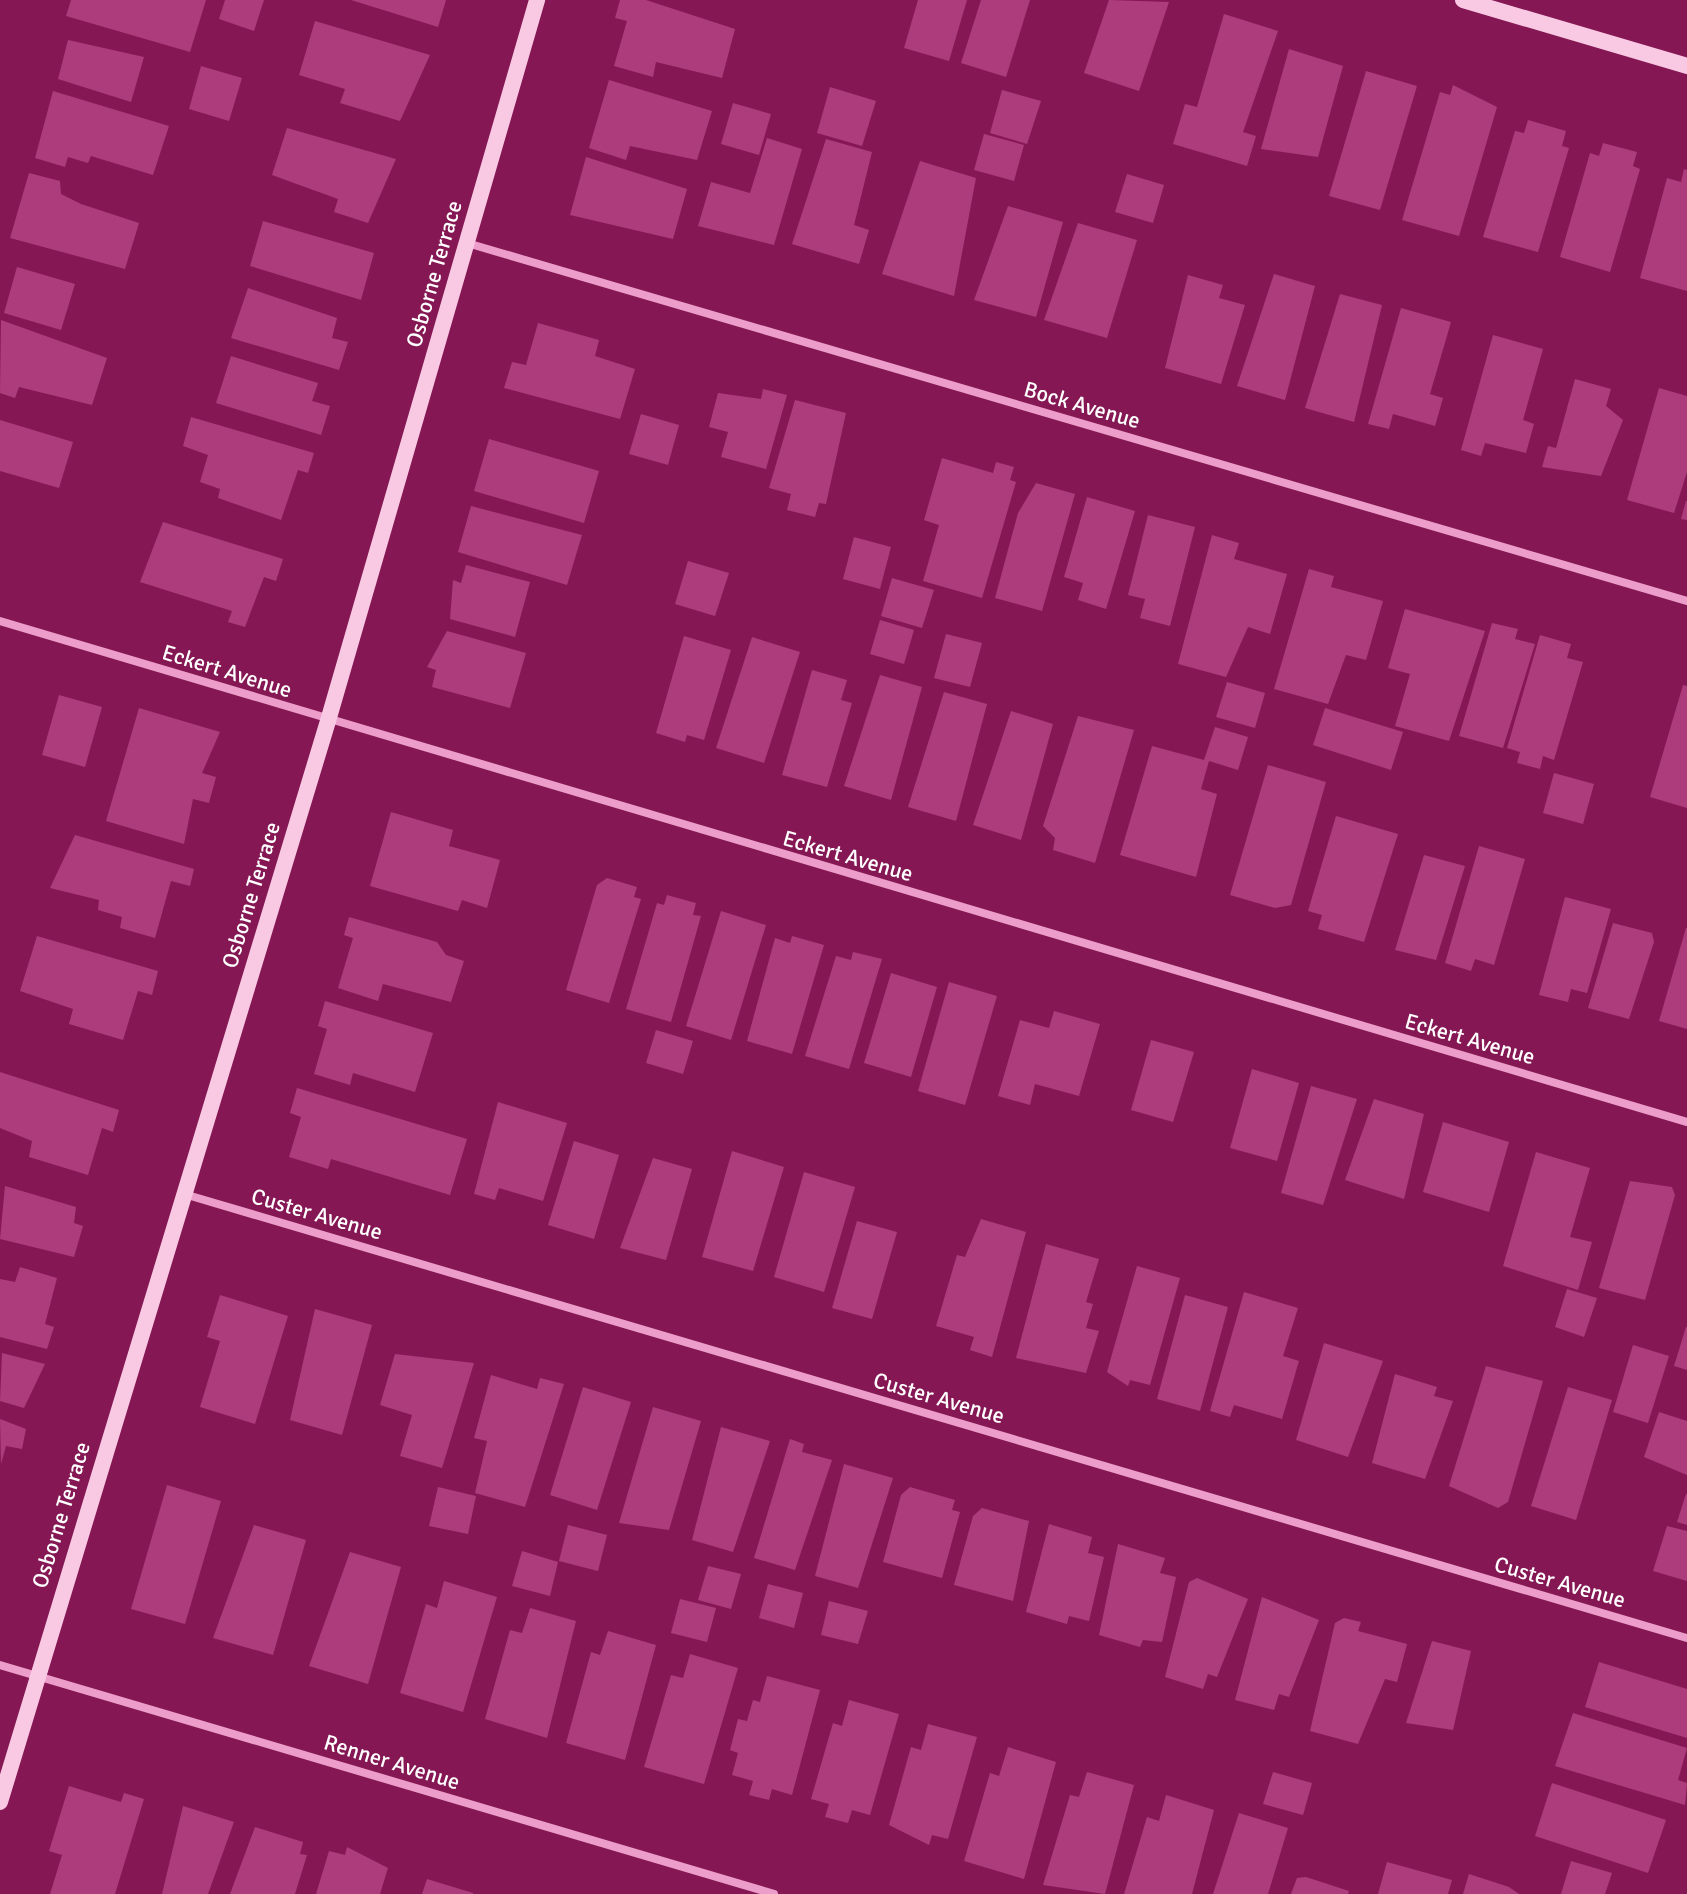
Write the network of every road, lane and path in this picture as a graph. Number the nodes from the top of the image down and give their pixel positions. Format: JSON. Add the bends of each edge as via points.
{"nodes":[{"id":1,"x":537,"y":0,"type":"edge"},
{"id":2,"x":1463,"y":0,"type":"edge"},
{"id":3,"x":1687,"y":66,"type":"edge"},
{"id":4,"x":466,"y":243,"type":"junction"},
{"id":5,"x":1687,"y":601,"type":"edge"},
{"id":6,"x":0,"y":621,"type":"edge"},
{"id":7,"x":328,"y":721,"type":"junction"},
{"id":8,"x":1687,"y":1122,"type":"edge"},
{"id":9,"x":180,"y":1193,"type":"junction"},
{"id":10,"x":1687,"y":1638,"type":"edge"},
{"id":11,"x":0,"y":1665,"type":"edge"},
{"id":12,"x":36,"y":1675,"type":"junction"},
{"id":13,"x":0,"y":1802,"type":"edge"},
{"id":14,"x":774,"y":1894,"type":"edge"}],
"edges":[{"from":1,"to":4,"type":"street","name":"Osborne Terrace"},
{"from":2,"to":3,"type":"street"},
{"from":4,"to":5,"type":"street","name":"Bock Avenue"},
{"from":4,"to":7,"type":"street","name":"Osborne Terrace"},
{"from":6,"to":7,"type":"street","name":"Eckert Avenue"},
{"from":7,"to":8,"type":"street","name":"Eckert Avenue"},
{"from":7,"to":9,"type":"street","name":"Osborne Terrace"},
{"from":9,"to":10,"type":"street","name":"Custer Avenue"},
{"from":9,"to":12,"type":"street","name":"Osborne Terrace"},
{"from":11,"to":12,"type":"street","name":"Renner Avenue"},
{"from":12,"to":13,"type":"street","name":"Osborne Terrace"},
{"from":12,"to":14,"type":"street","name":"Renner Avenue"}]}
